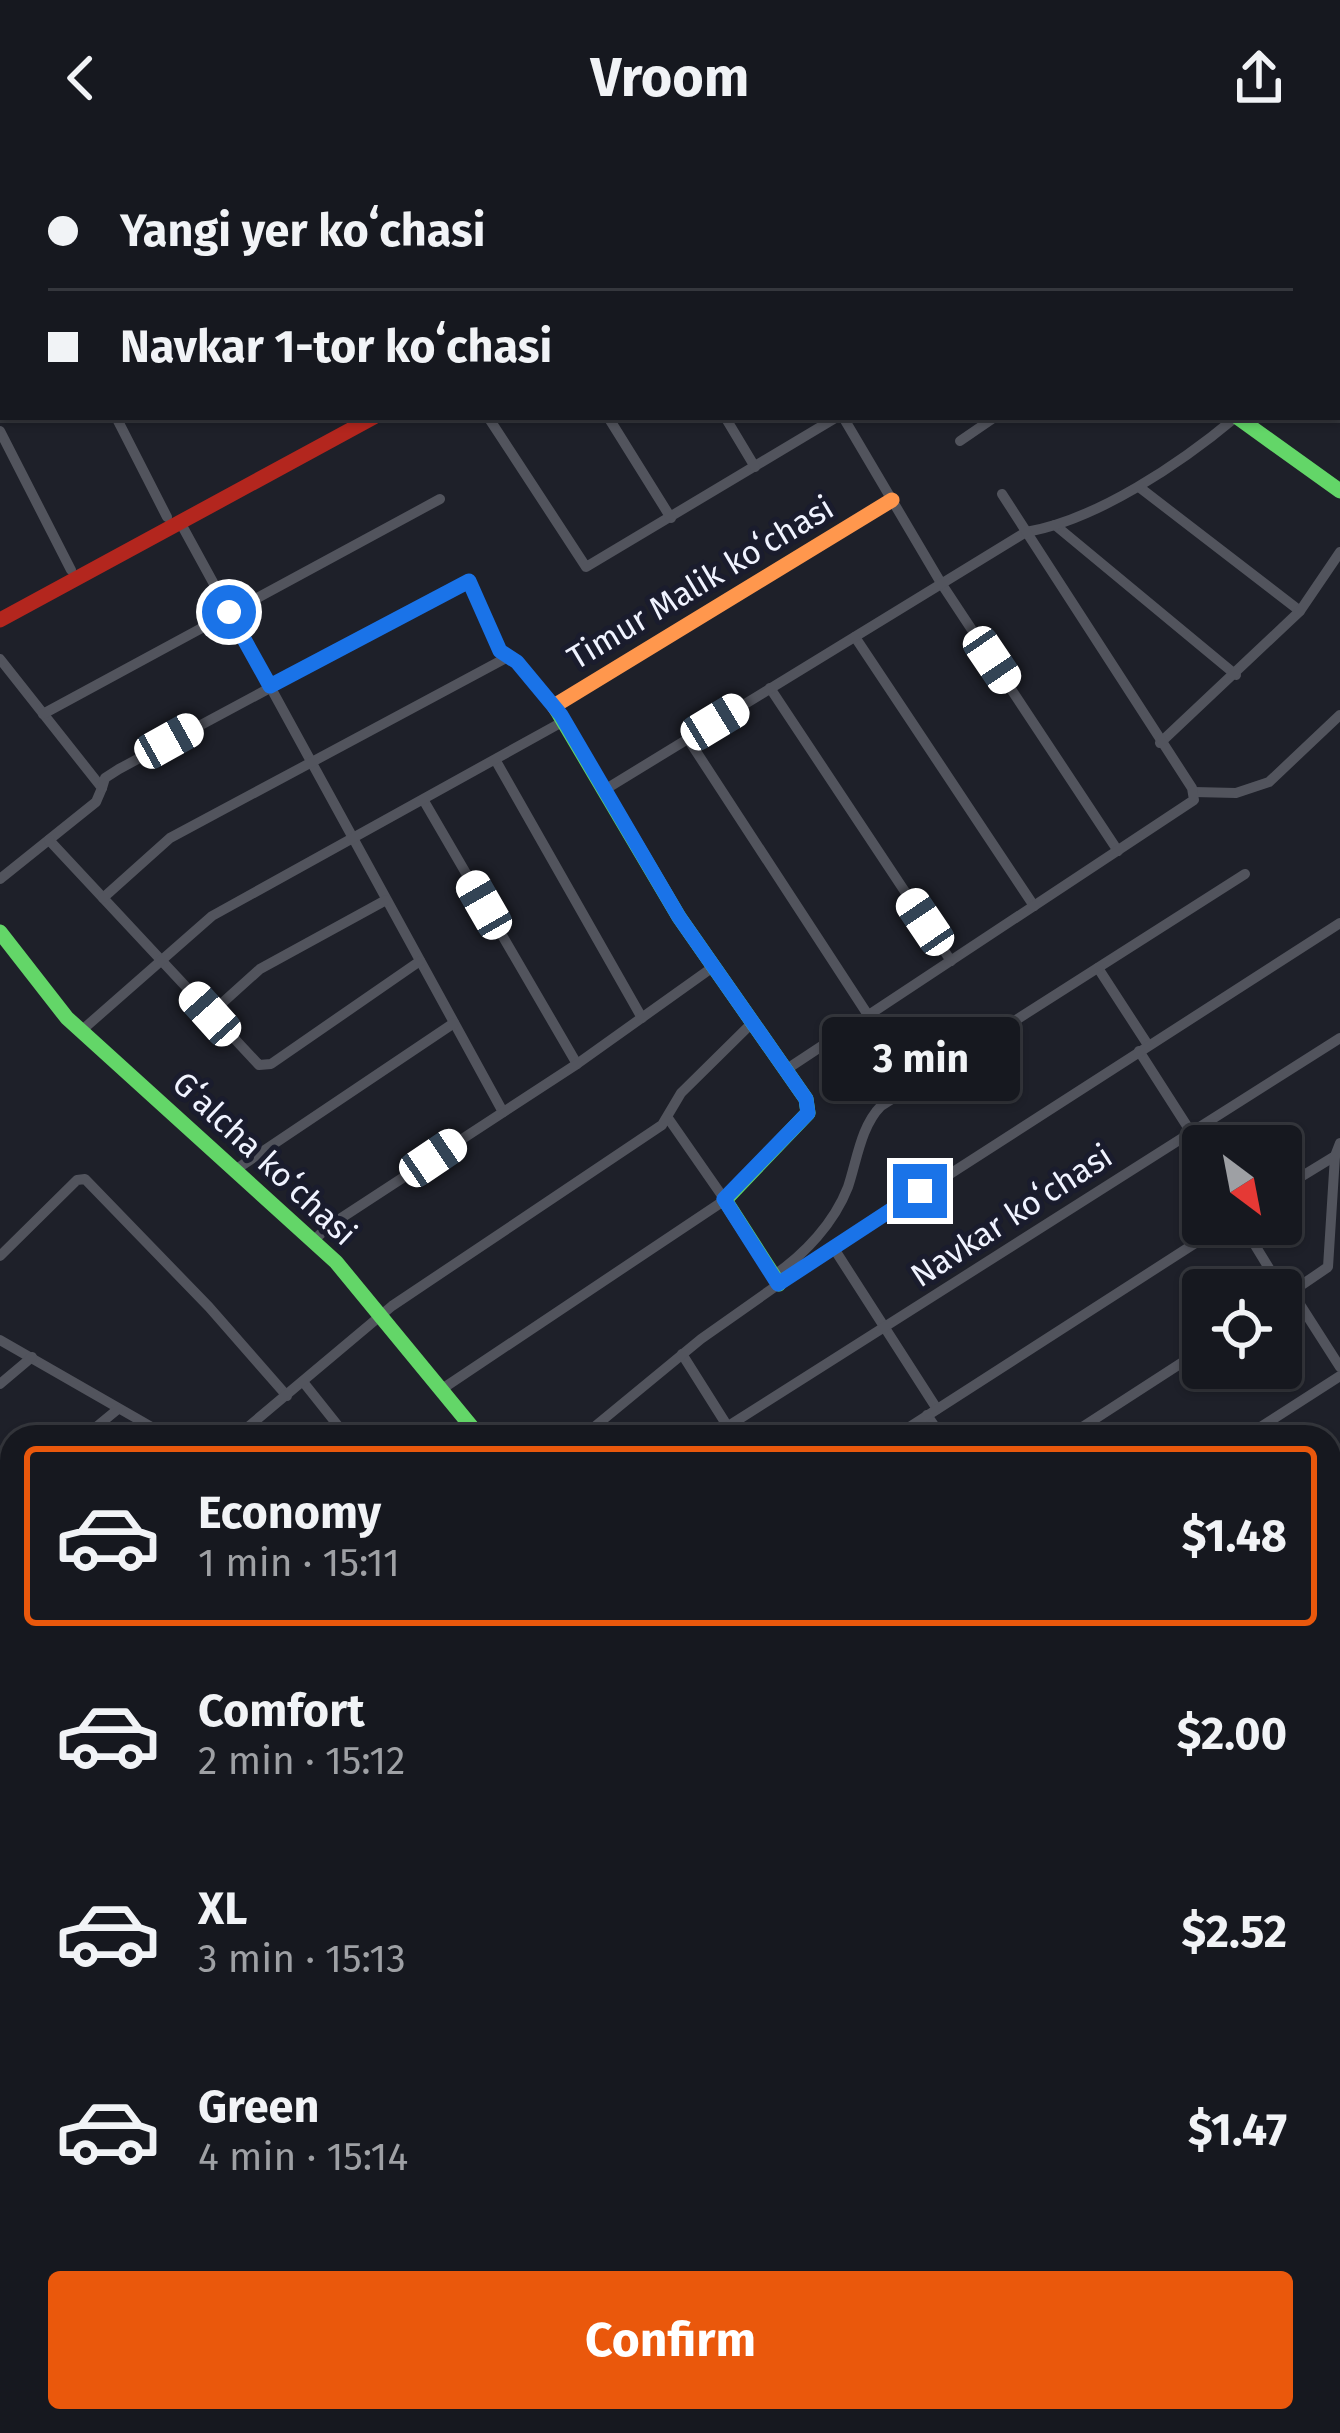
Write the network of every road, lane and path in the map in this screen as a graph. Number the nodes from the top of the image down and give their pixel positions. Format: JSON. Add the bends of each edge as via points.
{"nodes":[{"id":1,"x":118,"y":420,"type":"edge"},
{"id":2,"x":344,"y":420,"type":"edge"},
{"id":3,"x":368,"y":420,"type":"edge"},
{"id":4,"x":490,"y":420,"type":"edge"},
{"id":5,"x":610,"y":420,"type":"edge"},
{"id":6,"x":727,"y":420,"type":"edge"},
{"id":7,"x":835,"y":420,"type":"edge"},
{"id":8,"x":842,"y":420,"type":"edge"},
{"id":9,"x":991,"y":420,"type":"edge"},
{"id":10,"x":1232,"y":420,"type":"edge"},
{"id":11,"x":1240,"y":420,"type":"edge"},
{"id":12,"x":0,"y":431,"type":"edge"},
{"id":13,"x":960,"y":441,"type":"dead end"},
{"id":14,"x":755,"y":467,"type":"junction"},
{"id":15,"x":1138,"y":487,"type":"junction"},
{"id":16,"x":1340,"y":491,"type":"edge"},
{"id":17,"x":1002,"y":494,"type":"dead end"},
{"id":18,"x":440,"y":499,"type":"dead end"},
{"id":19,"x":892,"y":500,"type":"junction"},
{"id":20,"x":671,"y":518,"type":"junction"},
{"id":21,"x":174,"y":520,"type":"junction"},
{"id":22,"x":1055,"y":525,"type":"junction"},
{"id":23,"x":1026,"y":532,"type":"junction"},
{"id":24,"x":1340,"y":552,"type":"edge"},
{"id":25,"x":70,"y":570,"type":"junction"},
{"id":26,"x":941,"y":584,"type":"junction"},
{"id":27,"x":0,"y":608,"type":"edge"},
{"id":28,"x":1300,"y":611,"type":"junction"},
{"id":29,"x":229,"y":612,"type":"junction"},
{"id":30,"x":0,"y":620,"type":"edge"},
{"id":31,"x":856,"y":637,"type":"junction"},
{"id":32,"x":508,"y":657,"type":"junction"},
{"id":33,"x":0,"y":658,"type":"edge"},
{"id":34,"x":1235,"y":675,"type":"junction"},
{"id":35,"x":270,"y":686,"type":"junction"},
{"id":36,"x":770,"y":688,"type":"junction"},
{"id":37,"x":43,"y":714,"type":"junction"},
{"id":38,"x":559,"y":714,"type":"junction"},
{"id":39,"x":1340,"y":715,"type":"edge"},
{"id":40,"x":688,"y":739,"type":"junction"},
{"id":41,"x":1160,"y":743,"type":"junction"},
{"id":42,"x":496,"y":760,"type":"junction"},
{"id":43,"x":311,"y":764,"type":"junction"},
{"id":44,"x":102,"y":788,"type":"junction"},
{"id":45,"x":606,"y":789,"type":"junction"},
{"id":46,"x":1193,"y":790,"type":"junction"},
{"id":47,"x":424,"y":801,"type":"junction"},
{"id":48,"x":352,"y":838,"type":"junction"},
{"id":49,"x":49,"y":840,"type":"junction"},
{"id":50,"x":1118,"y":851,"type":"junction"},
{"id":51,"x":1245,"y":874,"type":"dead end"},
{"id":52,"x":0,"y":879,"type":"edge"},
{"id":53,"x":103,"y":898,"type":"junction"},
{"id":54,"x":386,"y":900,"type":"junction"},
{"id":55,"x":1034,"y":906,"type":"junction"},
{"id":56,"x":1340,"y":923,"type":"edge"},
{"id":57,"x":0,"y":932,"type":"edge"},
{"id":58,"x":161,"y":959,"type":"junction"},
{"id":59,"x":420,"y":961,"type":"junction"},
{"id":60,"x":951,"y":961,"type":"junction"},
{"id":61,"x":713,"y":967,"type":"junction"},
{"id":62,"x":1098,"y":968,"type":"junction"},
{"id":63,"x":210,"y":1014,"type":"junction"},
{"id":64,"x":868,"y":1016,"type":"junction"},
{"id":65,"x":642,"y":1018,"type":"junction"},
{"id":66,"x":754,"y":1021,"type":"junction"},
{"id":67,"x":454,"y":1023,"type":"junction"},
{"id":68,"x":81,"y":1030,"type":"junction"},
{"id":69,"x":1340,"y":1038,"type":"edge"},
{"id":70,"x":1143,"y":1048,"type":"junction"},
{"id":71,"x":577,"y":1064,"type":"junction"},
{"id":72,"x":787,"y":1069,"type":"junction"},
{"id":73,"x":503,"y":1112,"type":"junction"},
{"id":74,"x":668,"y":1118,"type":"junction"},
{"id":75,"x":1187,"y":1125,"type":"edge"},
{"id":76,"x":1200,"y":1125,"type":"edge"},
{"id":77,"x":1182,"y":1136,"type":"edge"},
{"id":78,"x":1338,"y":1149,"type":"edge"},
{"id":79,"x":236,"y":1170,"type":"junction"},
{"id":80,"x":1302,"y":1174,"type":"edge"},
{"id":81,"x":724,"y":1199,"type":"junction"},
{"id":82,"x":313,"y":1240,"type":"junction"},
{"id":83,"x":1192,"y":1245,"type":"edge"},
{"id":84,"x":833,"y":1247,"type":"junction"},
{"id":85,"x":0,"y":1256,"type":"edge"},
{"id":86,"x":776,"y":1280,"type":"junction"},
{"id":87,"x":1302,"y":1286,"type":"edge"},
{"id":88,"x":381,"y":1315,"type":"junction"},
{"id":89,"x":1302,"y":1317,"type":"edge"},
{"id":90,"x":885,"y":1329,"type":"junction"},
{"id":91,"x":0,"y":1340,"type":"edge"},
{"id":92,"x":682,"y":1354,"type":"junction"},
{"id":93,"x":32,"y":1358,"type":"junction"},
{"id":94,"x":1182,"y":1363,"type":"edge"},
{"id":95,"x":1340,"y":1371,"type":"edge"},
{"id":96,"x":304,"y":1383,"type":"junction"},
{"id":97,"x":0,"y":1384,"type":"edge"},
{"id":98,"x":442,"y":1389,"type":"junction"},
{"id":99,"x":287,"y":1396,"type":"junction"},
{"id":100,"x":118,"y":1408,"type":"junction"},
{"id":101,"x":932,"y":1412,"type":"junction"},
{"id":102,"x":98,"y":1425,"type":"edge"},
{"id":103,"x":148,"y":1425,"type":"edge"},
{"id":104,"x":251,"y":1425,"type":"edge"},
{"id":105,"x":337,"y":1425,"type":"edge"},
{"id":106,"x":470,"y":1425,"type":"edge"},
{"id":107,"x":596,"y":1425,"type":"edge"},
{"id":108,"x":727,"y":1425,"type":"edge"},
{"id":109,"x":731,"y":1425,"type":"edge"},
{"id":110,"x":912,"y":1425,"type":"edge"},
{"id":111,"x":937,"y":1425,"type":"edge"},
{"id":112,"x":1086,"y":1425,"type":"edge"},
{"id":113,"x":1262,"y":1425,"type":"edge"}],
"edges":[{"from":1,"to":21,"type":"street"},
{"from":2,"to":21,"type":"main road"},
{"from":3,"to":21,"type":"main road"},
{"from":4,"to":20,"type":"street","via":[[590,567]]},
{"from":5,"to":20,"type":"street"},
{"from":6,"to":14,"type":"street"},
{"from":7,"to":14,"type":"street"},
{"from":8,"to":19,"type":"street"},
{"from":9,"to":13,"type":"street"},
{"from":10,"to":15,"type":"street"},
{"from":11,"to":16,"type":"main road"},
{"from":12,"to":25,"type":"street"},
{"from":14,"to":20,"type":"street"},
{"from":15,"to":22,"type":"street"},
{"from":15,"to":28,"type":"street"},
{"from":17,"to":23,"type":"street"},
{"from":18,"to":29,"type":"street"},
{"from":19,"to":26,"type":"street"},
{"from":19,"to":38,"type":"main road","name":"Timur Malik koʻchasi"},
{"from":21,"to":25,"type":"main road"},
{"from":21,"to":29,"type":"street"},
{"from":21,"to":30,"type":"main road"},
{"from":22,"to":23,"type":"street"},
{"from":22,"to":34,"type":"street"},
{"from":23,"to":26,"type":"street"},
{"from":23,"to":41,"type":"street"},
{"from":24,"to":28,"type":"street"},
{"from":25,"to":27,"type":"main road"},
{"from":26,"to":31,"type":"street"},
{"from":26,"to":50,"type":"street"},
{"from":28,"to":34,"type":"street"},
{"from":29,"to":35,"type":"street"},
{"from":29,"to":37,"type":"street"},
{"from":31,"to":36,"type":"street"},
{"from":31,"to":55,"type":"street"},
{"from":32,"to":35,"type":"street","via":[[469,581]]},
{"from":32,"to":38,"type":"street"},
{"from":32,"to":43,"type":"street"},
{"from":33,"to":37,"type":"street"},
{"from":34,"to":41,"type":"street"},
{"from":35,"to":43,"type":"street"},
{"from":35,"to":44,"type":"street","via":[[119,769]]},
{"from":36,"to":40,"type":"street"},
{"from":36,"to":60,"type":"street"},
{"from":37,"to":44,"type":"street"},
{"from":38,"to":42,"type":"street"},
{"from":38,"to":45,"type":"main road"},
{"from":39,"to":46,"type":"street","via":[[1269,782],[1236,793]]},
{"from":40,"to":45,"type":"street"},
{"from":40,"to":64,"type":"street"},
{"from":41,"to":46,"type":"street"},
{"from":42,"to":47,"type":"street"},
{"from":42,"to":65,"type":"street"},
{"from":43,"to":48,"type":"street"},
{"from":43,"to":53,"type":"street","via":[[170,838]]},
{"from":44,"to":49,"type":"street"},
{"from":45,"to":61,"type":"main road"},
{"from":46,"to":50,"type":"street","via":[[1193,800]]},
{"from":47,"to":48,"type":"street"},
{"from":47,"to":71,"type":"street"},
{"from":48,"to":54,"type":"street"},
{"from":48,"to":58,"type":"street","via":[[212,916]]},
{"from":49,"to":52,"type":"street"},
{"from":49,"to":53,"type":"street"},
{"from":50,"to":55,"type":"street"},
{"from":51,"to":62,"type":"street"},
{"from":53,"to":58,"type":"street"},
{"from":54,"to":59,"type":"street"},
{"from":54,"to":63,"type":"street","via":[[260,969]]},
{"from":55,"to":60,"type":"street"},
{"from":56,"to":70,"type":"street"},
{"from":57,"to":68,"type":"main road","name":"Gʻalcha koʻchasi"},
{"from":58,"to":63,"type":"street"},
{"from":58,"to":68,"type":"street"},
{"from":59,"to":63,"type":"street","via":[[265,1066]]},
{"from":59,"to":67,"type":"street"},
{"from":60,"to":64,"type":"street"},
{"from":61,"to":65,"type":"street"},
{"from":61,"to":66,"type":"main road"},
{"from":62,"to":70,"type":"street"},
{"from":62,"to":86,"type":"street","via":[[881,1106],[832,1216]]},
{"from":64,"to":72,"type":"street"},
{"from":65,"to":71,"type":"street"},
{"from":66,"to":72,"type":"main road"},
{"from":66,"to":74,"type":"street","via":[[681,1093]]},
{"from":67,"to":73,"type":"street"},
{"from":67,"to":79,"type":"street"},
{"from":68,"to":79,"type":"main road","name":"Gʻalcha koʻchasi"},
{"from":69,"to":76,"type":"street","name":"Navkar koʻchasi"},
{"from":70,"to":75,"type":"street"},
{"from":70,"to":84,"type":"street"},
{"from":71,"to":73,"type":"street"},
{"from":72,"to":81,"type":"main road","via":[[808,1113]]},
{"from":73,"to":82,"type":"street"},
{"from":74,"to":81,"type":"street"},
{"from":74,"to":88,"type":"street"},
{"from":77,"to":90,"type":"street","name":"Navkar koʻchasi"},
{"from":78,"to":80,"type":"street"},
{"from":78,"to":87,"type":"street","via":[[1331,1257]]},
{"from":79,"to":82,"type":"main road","name":"Gʻalcha koʻchasi"},
{"from":81,"to":86,"type":"main road"},
{"from":81,"to":98,"type":"street"},
{"from":82,"to":88,"type":"main road","name":"Gʻalcha koʻchasi"},
{"from":83,"to":101,"type":"street"},
{"from":84,"to":86,"type":"street"},
{"from":84,"to":90,"type":"street"},
{"from":85,"to":99,"type":"street","via":[[86,1179]]},
{"from":86,"to":92,"type":"street"},
{"from":88,"to":96,"type":"street"},
{"from":88,"to":98,"type":"main road","name":"Gʻalcha koʻchasi"},
{"from":89,"to":95,"type":"street"},
{"from":90,"to":101,"type":"street"},
{"from":90,"to":109,"type":"street","name":"Navkar koʻchasi"},
{"from":91,"to":93,"type":"street"},
{"from":92,"to":107,"type":"street"},
{"from":92,"to":108,"type":"street"},
{"from":93,"to":97,"type":"street"},
{"from":93,"to":100,"type":"street"},
{"from":94,"to":112,"type":"street"},
{"from":95,"to":113,"type":"street"},
{"from":96,"to":99,"type":"street"},
{"from":96,"to":105,"type":"street"},
{"from":98,"to":106,"type":"main road","name":"Gʻalcha koʻchasi"},
{"from":99,"to":104,"type":"street"},
{"from":100,"to":102,"type":"street"},
{"from":100,"to":103,"type":"street"},
{"from":101,"to":110,"type":"street"},
{"from":101,"to":111,"type":"street"}]}
